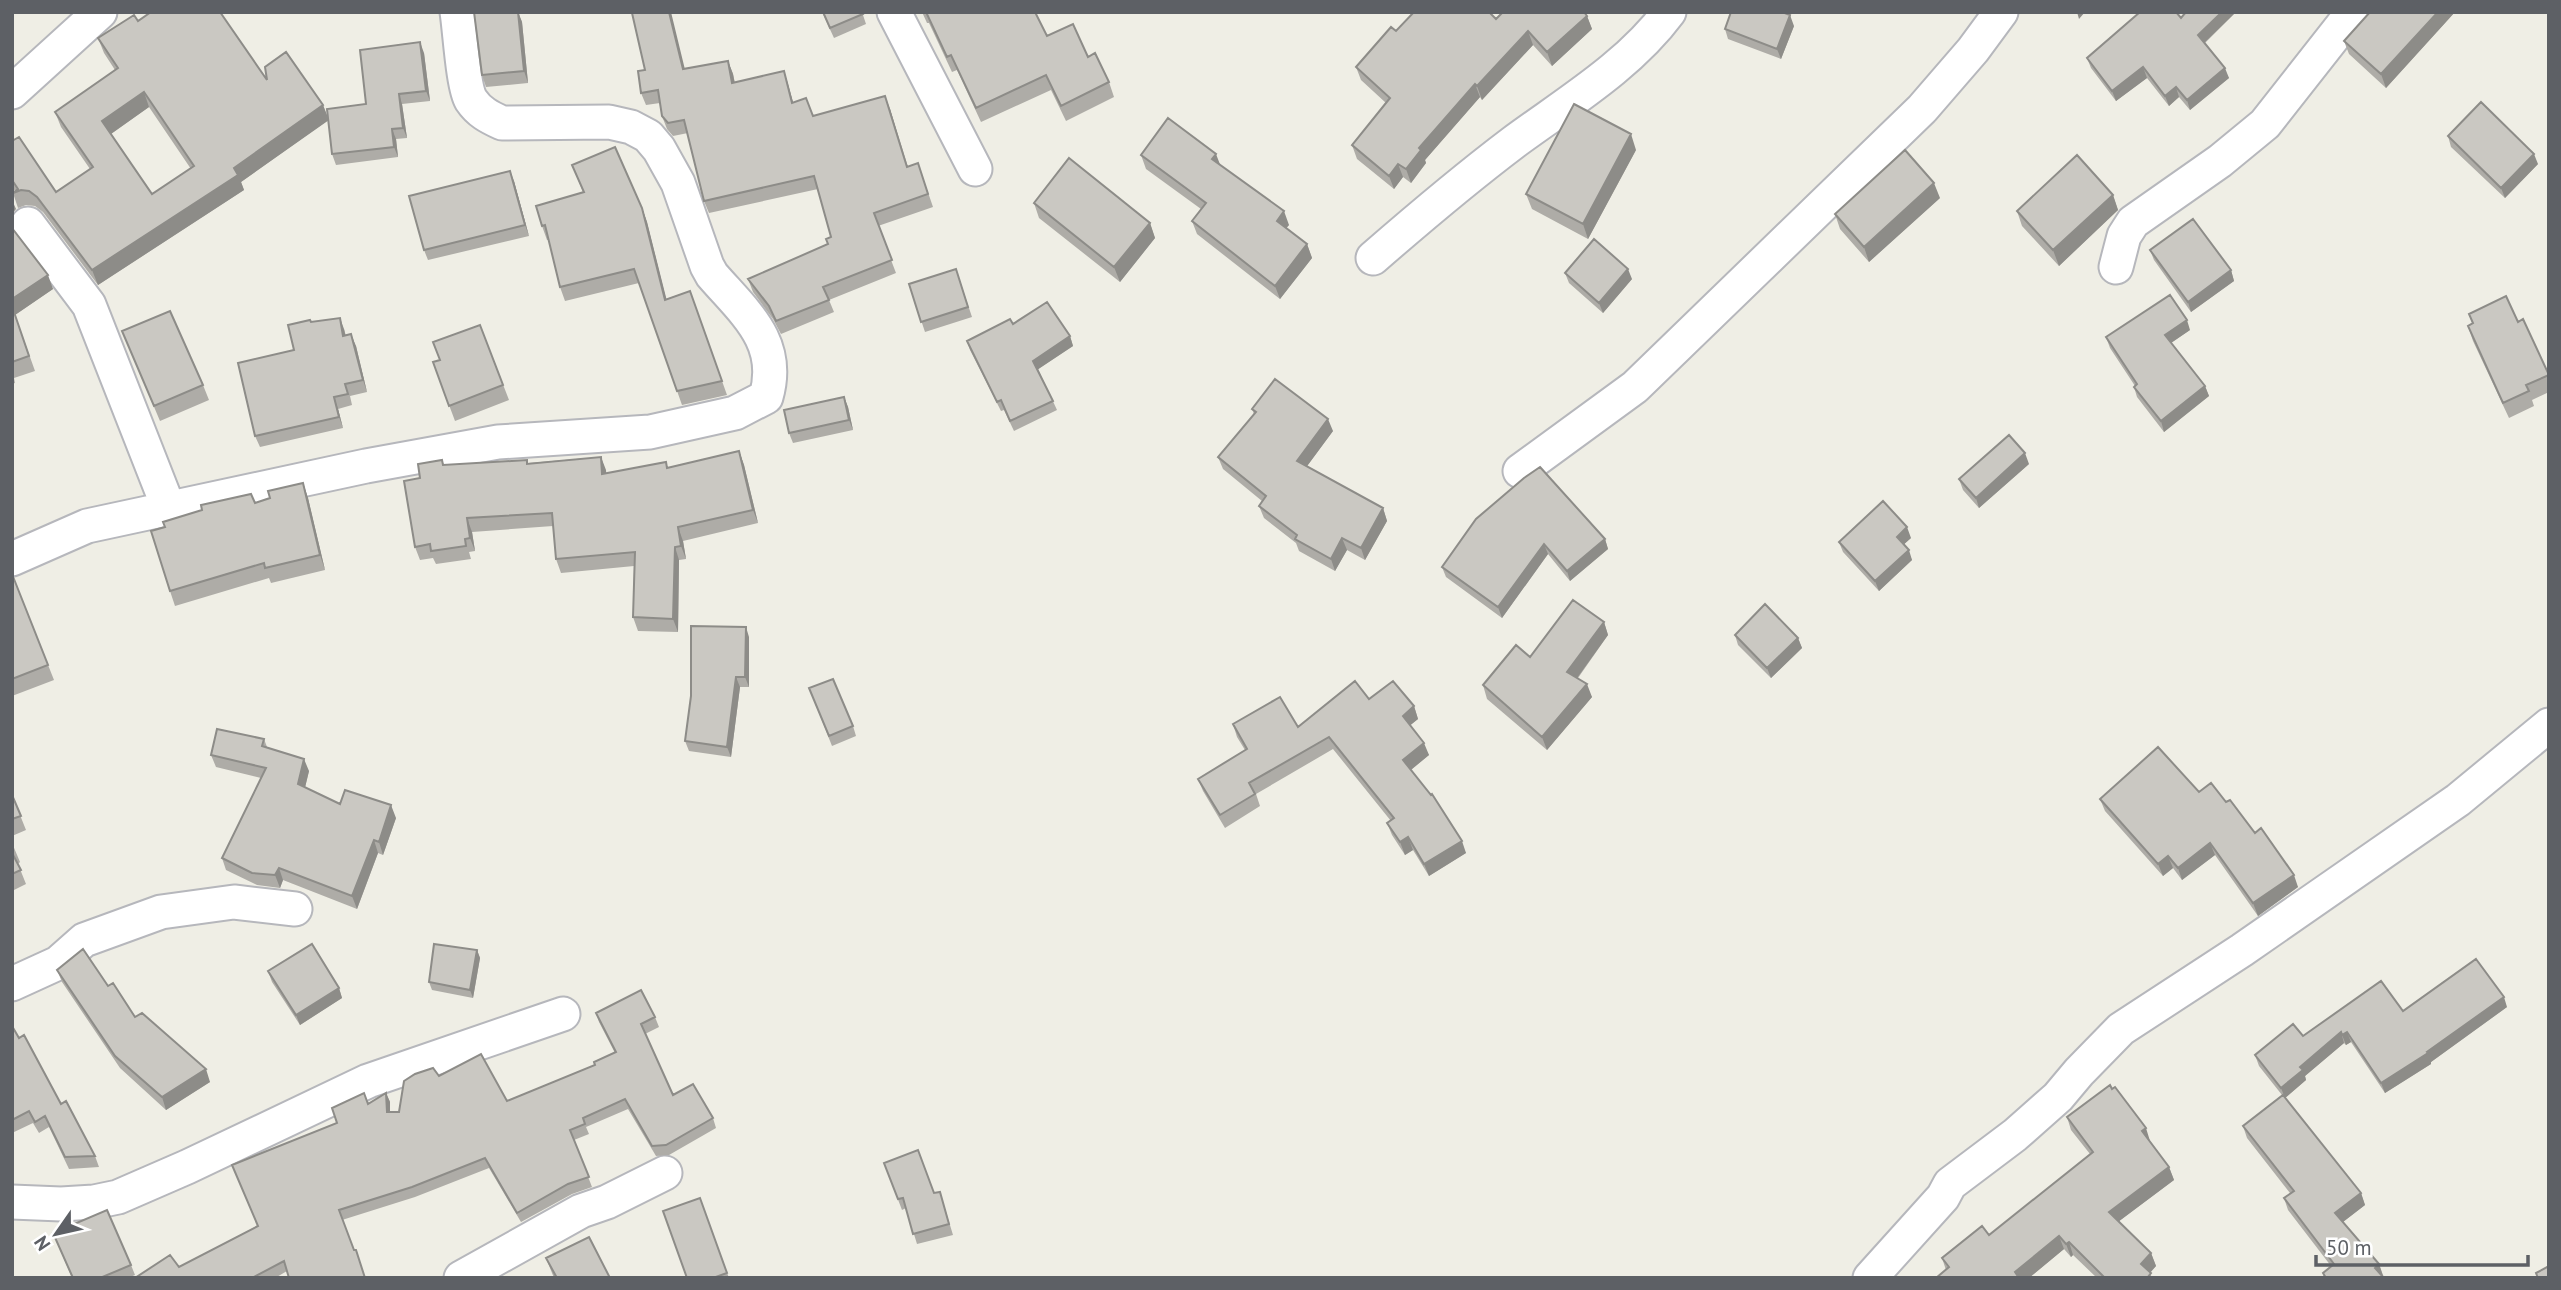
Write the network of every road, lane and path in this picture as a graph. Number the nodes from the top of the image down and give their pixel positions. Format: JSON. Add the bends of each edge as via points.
{"nodes":[{"id":1,"x":100,"y":12,"type":"edge"},
{"id":2,"x":457,"y":12,"type":"edge"},
{"id":3,"x":894,"y":12,"type":"edge"},
{"id":4,"x":1669,"y":12,"type":"edge"},
{"id":5,"x":2001,"y":12,"type":"edge"},
{"id":6,"x":2353,"y":12,"type":"edge"},
{"id":7,"x":12,"y":92,"type":"edge"},
{"id":8,"x":975,"y":169,"type":"dead end"},
{"id":9,"x":28,"y":224,"type":"dead end"},
{"id":10,"x":1373,"y":258,"type":"dead end"},
{"id":11,"x":2116,"y":267,"type":"dead end"},
{"id":12,"x":1520,"y":471,"type":"dead end"},
{"id":13,"x":169,"y":509,"type":"junction"},
{"id":14,"x":12,"y":559,"type":"edge"},
{"id":15,"x":2549,"y":725,"type":"edge"},
{"id":16,"x":295,"y":909,"type":"dead end"},
{"id":17,"x":12,"y":984,"type":"edge"},
{"id":18,"x":563,"y":1014,"type":"dead end"},
{"id":19,"x":666,"y":1173,"type":"dead end"},
{"id":20,"x":12,"y":1202,"type":"edge"},
{"id":21,"x":461,"y":1278,"type":"edge"},
{"id":22,"x":1870,"y":1278,"type":"edge"}],
"edges":[{"from":1,"to":7,"type":"street"},
{"from":2,"to":13,"type":"street","via":[[469,97],[488,117],[502,123],[609,122],[648,136],[659,149],[678,183],[706,266],[766,342],[770,359],[766,397],[735,413],[650,432],[498,442]]},
{"from":3,"to":8,"type":"street"},
{"from":4,"to":10,"type":"street","via":[[1622,61],[1498,154]]},
{"from":5,"to":12,"type":"street","via":[[1922,109],[1644,379]]},
{"from":6,"to":11,"type":"street","via":[[2265,124],[2133,222]]},
{"from":9,"to":13,"type":"street","via":[[89,305]]},
{"from":13,"to":14,"type":"street","via":[[88,526]]},
{"from":15,"to":22,"type":"street","via":[[2458,800],[2122,1029],[2058,1097],[1950,1184]]},
{"from":16,"to":17,"type":"street","via":[[234,902],[161,912],[84,940],[58,963]]},
{"from":18,"to":20,"type":"street","via":[[368,1081],[118,1197],[61,1204]]},
{"from":19,"to":21,"type":"street","via":[[581,1211]]}]}
